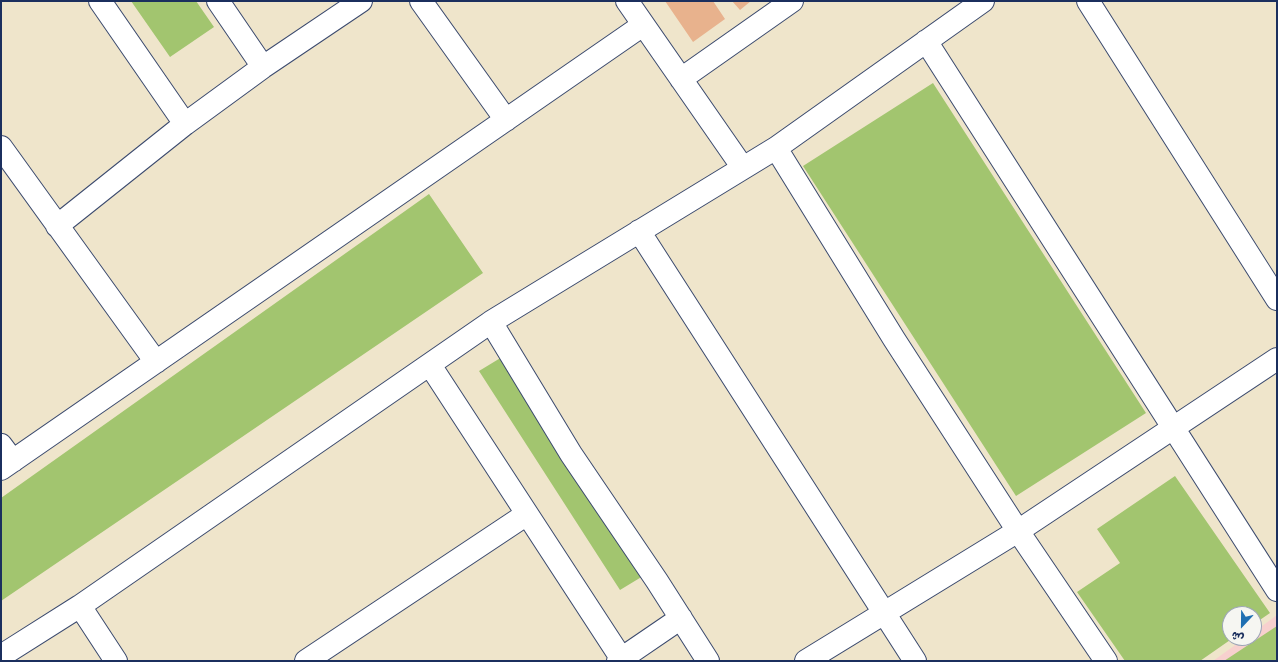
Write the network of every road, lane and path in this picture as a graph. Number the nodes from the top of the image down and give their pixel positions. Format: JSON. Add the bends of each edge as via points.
{"nodes":[{"id":1,"x":100,"y":1,"type":"edge"},
{"id":2,"x":218,"y":1,"type":"edge"},
{"id":3,"x":361,"y":1,"type":"edge"},
{"id":4,"x":421,"y":1,"type":"edge"},
{"id":5,"x":627,"y":1,"type":"edge"},
{"id":6,"x":792,"y":1,"type":"edge"},
{"id":7,"x":983,"y":1,"type":"edge"},
{"id":8,"x":1088,"y":1,"type":"edge"},
{"id":9,"x":643,"y":25,"type":"junction"},
{"id":10,"x":926,"y":41,"type":"junction"},
{"id":11,"x":263,"y":67,"type":"junction"},
{"id":12,"x":681,"y":79,"type":"junction"},
{"id":13,"x":506,"y":120,"type":"junction"},
{"id":14,"x":185,"y":124,"type":"junction"},
{"id":15,"x":1,"y":147,"type":"edge"},
{"id":16,"x":776,"y":148,"type":"junction"},
{"id":17,"x":743,"y":168,"type":"junction"},
{"id":18,"x":57,"y":226,"type":"junction"},
{"id":19,"x":640,"y":231,"type":"junction"},
{"id":20,"x":1277,"y":299,"type":"edge"},
{"id":21,"x":491,"y":322,"type":"junction"},
{"id":22,"x":1277,"y":359,"type":"edge"},
{"id":23,"x":156,"y":362,"type":"junction"},
{"id":24,"x":430,"y":364,"type":"junction"},
{"id":25,"x":1174,"y":428,"type":"junction"},
{"id":26,"x":5,"y":458,"type":"edge"},
{"id":27,"x":527,"y":514,"type":"junction"},
{"id":28,"x":1018,"y":532,"type":"junction"},
{"id":29,"x":1277,"y":590,"type":"edge"},
{"id":30,"x":80,"y":606,"type":"junction"},
{"id":31,"x":884,"y":612,"type":"junction"},
{"id":32,"x":681,"y":618,"type":"junction"},
{"id":33,"x":1,"y":656,"type":"edge"},
{"id":34,"x":621,"y":660,"type":"edge"},
{"id":35,"x":116,"y":661,"type":"edge"},
{"id":36,"x":306,"y":661,"type":"edge"},
{"id":37,"x":708,"y":661,"type":"edge"},
{"id":38,"x":806,"y":661,"type":"edge"},
{"id":39,"x":915,"y":661,"type":"edge"},
{"id":40,"x":1106,"y":661,"type":"edge"}],
"edges":[{"from":1,"to":14,"type":"street"},
{"from":2,"to":11,"type":"street"},
{"from":3,"to":11,"type":"street"},
{"from":4,"to":13,"type":"street"},
{"from":5,"to":9,"type":"street"},
{"from":6,"to":12,"type":"street"},
{"from":7,"to":10,"type":"street"},
{"from":8,"to":20,"type":"street"},
{"from":9,"to":12,"type":"street"},
{"from":9,"to":13,"type":"street"},
{"from":10,"to":16,"type":"street"},
{"from":10,"to":25,"type":"street"},
{"from":11,"to":14,"type":"street"},
{"from":12,"to":17,"type":"street"},
{"from":13,"to":23,"type":"street"},
{"from":14,"to":18,"type":"street"},
{"from":15,"to":18,"type":"street"},
{"from":16,"to":17,"type":"street"},
{"from":16,"to":28,"type":"street","via":[[894,339]]},
{"from":17,"to":19,"type":"street"},
{"from":18,"to":23,"type":"street"},
{"from":19,"to":21,"type":"street"},
{"from":19,"to":31,"type":"street"},
{"from":21,"to":24,"type":"street"},
{"from":21,"to":32,"type":"street","via":[[571,454]]},
{"from":22,"to":25,"type":"street"},
{"from":23,"to":26,"type":"street"},
{"from":24,"to":27,"type":"street"},
{"from":24,"to":30,"type":"street"},
{"from":25,"to":28,"type":"street"},
{"from":25,"to":29,"type":"street"},
{"from":27,"to":34,"type":"street"},
{"from":27,"to":36,"type":"street"},
{"from":28,"to":31,"type":"street"},
{"from":28,"to":40,"type":"street"},
{"from":30,"to":33,"type":"street"},
{"from":30,"to":35,"type":"street"},
{"from":31,"to":38,"type":"street"},
{"from":31,"to":39,"type":"street"},
{"from":32,"to":34,"type":"street"},
{"from":32,"to":37,"type":"street"}]}
